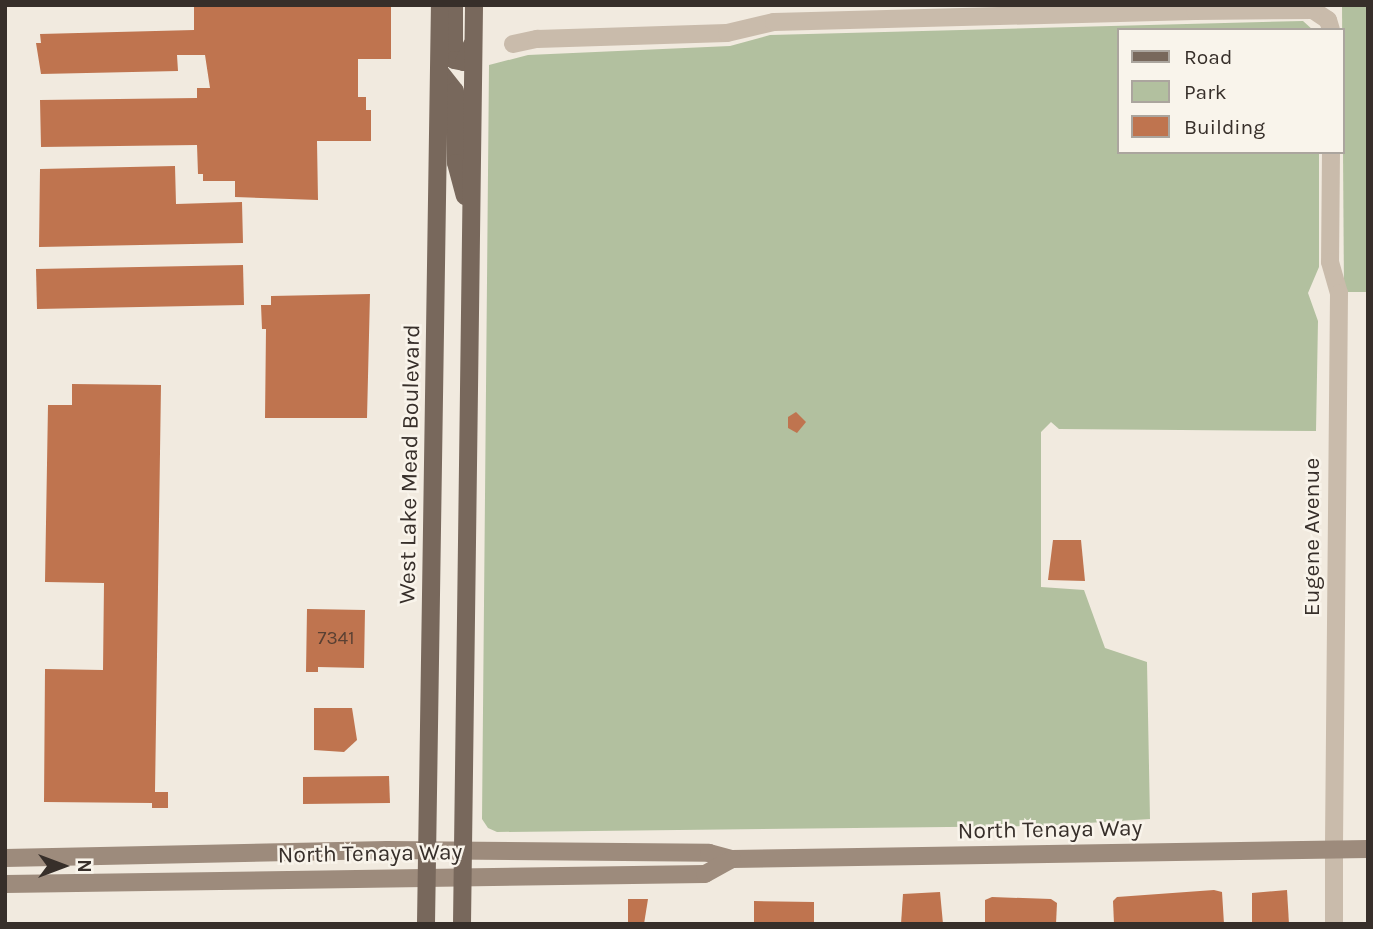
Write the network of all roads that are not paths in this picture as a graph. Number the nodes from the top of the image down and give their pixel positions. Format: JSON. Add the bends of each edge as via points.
{"nodes":[{"id":1,"x":440,"y":5,"type":"edge"},
{"id":2,"x":454,"y":5,"type":"edge"},
{"id":3,"x":474,"y":5,"type":"edge"},
{"id":4,"x":1328,"y":23,"type":"edge"},
{"id":5,"x":473,"y":41,"type":"junction"},
{"id":6,"x":513,"y":44,"type":"dead end"},
{"id":7,"x":440,"y":72,"type":"junction"},
{"id":8,"x":1331,"y":154,"type":"edge"},
{"id":9,"x":471,"y":219,"type":"junction"},
{"id":10,"x":435,"y":508,"type":"junction"},
{"id":11,"x":467,"y":508,"type":"junction"},
{"id":12,"x":1334,"y":849,"type":"junction"},
{"id":13,"x":1368,"y":849,"type":"edge"},
{"id":14,"x":426,"y":851,"type":"junction"},
{"id":15,"x":463,"y":852,"type":"junction"},
{"id":16,"x":136,"y":855,"type":"junction"},
{"id":17,"x":29,"y":857,"type":"junction"},
{"id":18,"x":5,"y":858,"type":"edge"},
{"id":19,"x":732,"y":859,"type":"junction"},
{"id":20,"x":5,"y":873,"type":"edge"},
{"id":21,"x":463,"y":877,"type":"junction"},
{"id":22,"x":426,"y":878,"type":"junction"},
{"id":23,"x":51,"y":883,"type":"junction"},
{"id":24,"x":5,"y":884,"type":"edge"},
{"id":25,"x":426,"y":924,"type":"edge"},
{"id":26,"x":462,"y":924,"type":"edge"},
{"id":27,"x":1334,"y":924,"type":"edge"}],
"edges":[{"from":1,"to":7,"type":"main road","name":"West Lake Mead Boulevard"},
{"from":2,"to":5,"type":"main road","via":[[454,60],[464,62]]},
{"from":3,"to":5,"type":"main road"},
{"from":4,"to":6,"type":"street","via":[[1304,9],[774,22],[727,33],[537,39]]},
{"from":5,"to":9,"type":"main road"},
{"from":7,"to":9,"type":"main road","via":[[455,90],[456,163]]},
{"from":7,"to":10,"type":"main road","name":"West Lake Mead Boulevard"},
{"from":8,"to":12,"type":"street","name":"Eugene Avenue","via":[[1330,262],[1339,293]]},
{"from":9,"to":11,"type":"main road"},
{"from":10,"to":11,"type":"main road"},
{"from":10,"to":14,"type":"main road","name":"West Lake Mead Boulevard"},
{"from":11,"to":15,"type":"main road"},
{"from":12,"to":13,"type":"main road","name":"North Tenaya Way"},
{"from":12,"to":19,"type":"main road","name":"North Tenaya Way"},
{"from":12,"to":27,"type":"street","name":"Eugene Avenue"},
{"from":14,"to":15,"type":"main road","name":"North Tenaya Way"},
{"from":14,"to":16,"type":"main road","name":"North Tenaya Way"},
{"from":14,"to":22,"type":"main road","name":"West Lake Mead Boulevard"},
{"from":15,"to":19,"type":"main road","name":"North Tenaya Way","via":[[709,853]]},
{"from":15,"to":21,"type":"main road"},
{"from":16,"to":17,"type":"main road","name":"North Tenaya Way"},
{"from":16,"to":23,"type":"main road","via":[[61,871]]},
{"from":17,"to":18,"type":"main road","name":"North Tenaya Way"},
{"from":17,"to":20,"type":"main road","via":[[26,867]]},
{"from":19,"to":21,"type":"main road","name":"North Tenaya Way","via":[[705,874]]},
{"from":21,"to":22,"type":"main road","name":"North Tenaya Way"},
{"from":21,"to":26,"type":"main road"},
{"from":22,"to":23,"type":"main road","name":"North Tenaya Way"},
{"from":22,"to":25,"type":"main road","name":"West Lake Mead Boulevard"},
{"from":23,"to":24,"type":"main road","name":"North Tenaya Way"}]}
